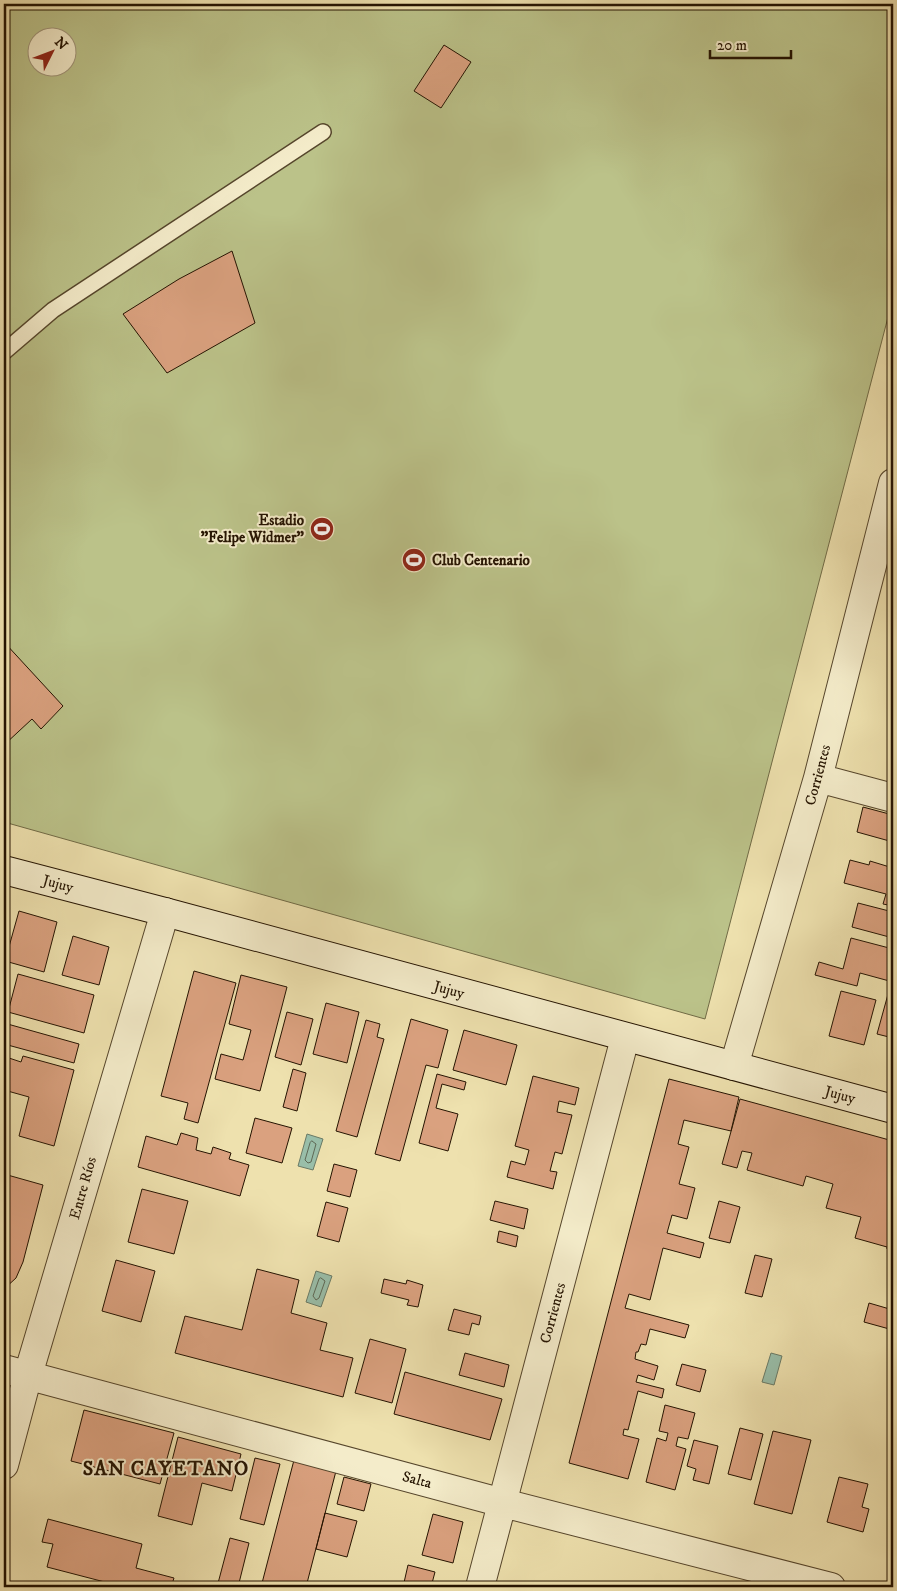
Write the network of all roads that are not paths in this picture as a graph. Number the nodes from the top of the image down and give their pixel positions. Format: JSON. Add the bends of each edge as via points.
{"nodes":[{"id":1,"x":323,"y":132,"type":"dead end"},
{"id":2,"x":4,"y":352,"type":"edge"},
{"id":3,"x":892,"y":494,"type":"edge"},
{"id":4,"x":818,"y":778,"type":"junction"},
{"id":5,"x":893,"y":798,"type":"edge"},
{"id":6,"x":4,"y":870,"type":"edge"},
{"id":7,"x":165,"y":912,"type":"junction"},
{"id":8,"x":626,"y":1038,"type":"junction"},
{"id":9,"x":734,"y":1066,"type":"junction"},
{"id":10,"x":893,"y":1109,"type":"edge"},
{"id":11,"x":16,"y":1372,"type":"edge"},
{"id":12,"x":4,"y":1465,"type":"edge"},
{"id":13,"x":503,"y":1503,"type":"junction"},
{"id":14,"x":480,"y":1587,"type":"edge"},
{"id":15,"x":831,"y":1587,"type":"edge"}],
"edges":[{"from":1,"to":2,"type":"lane","via":[[53,310]]},
{"from":3,"to":4,"type":"street","name":"Corrientes"},
{"from":4,"to":5,"type":"street"},
{"from":4,"to":9,"type":"street","name":"Corrientes"},
{"from":6,"to":7,"type":"street","name":"Jujuy"},
{"from":7,"to":8,"type":"street","name":"Jujuy"},
{"from":7,"to":11,"type":"street","name":"Entre Ríos"},
{"from":8,"to":9,"type":"street","name":"Jujuy"},
{"from":8,"to":13,"type":"street","name":"Corrientes"},
{"from":9,"to":10,"type":"street","name":"Jujuy"},
{"from":11,"to":12,"type":"street","name":"Entre Ríos"},
{"from":11,"to":13,"type":"street","name":"Salta"},
{"from":13,"to":14,"type":"street","name":"Corrientes"},
{"from":13,"to":15,"type":"street","name":"Salta"}]}
